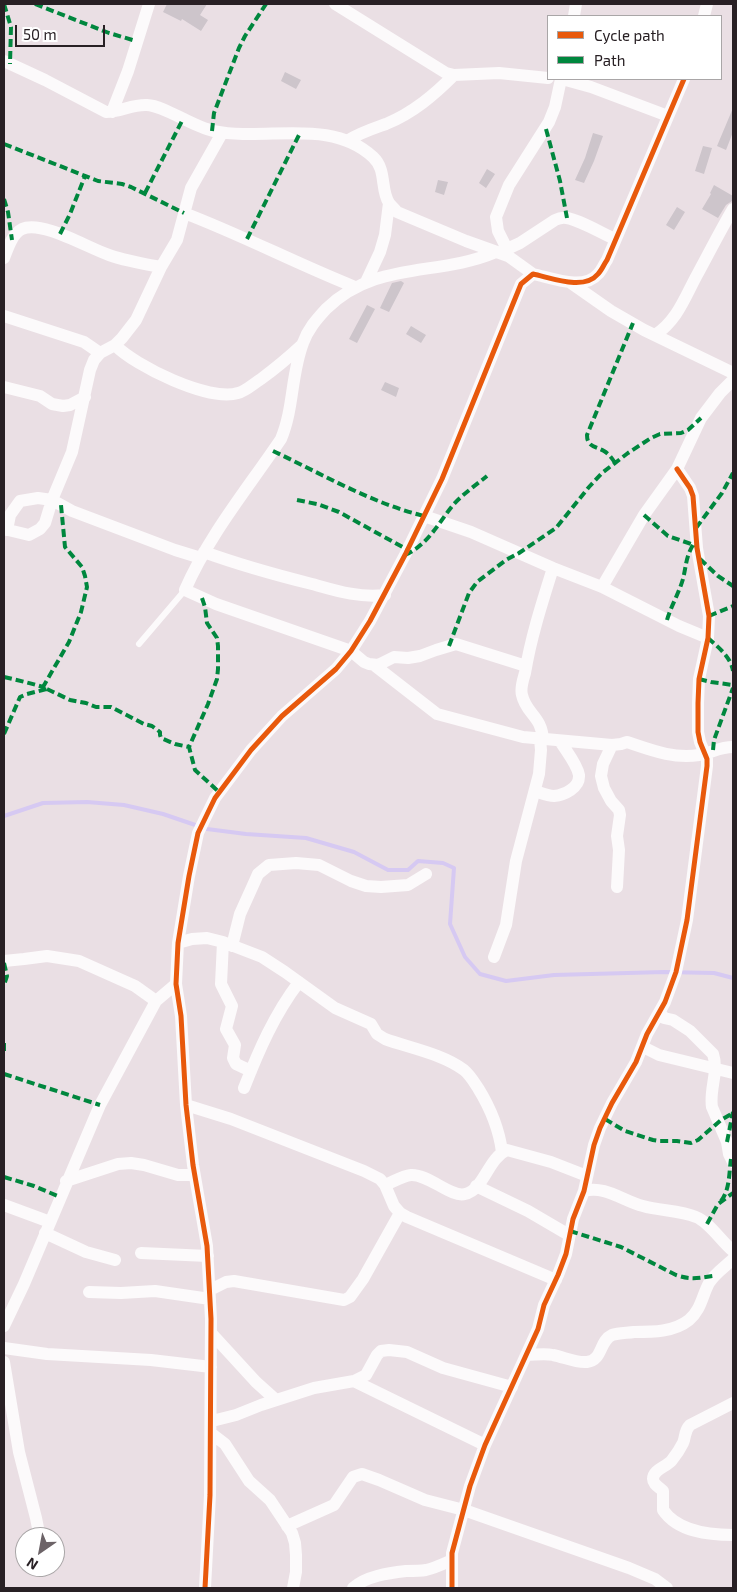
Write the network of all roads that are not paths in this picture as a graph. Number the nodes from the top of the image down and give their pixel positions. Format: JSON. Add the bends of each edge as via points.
{"nodes":[{"id":1,"x":149,"y":4,"type":"edge"},
{"id":2,"x":335,"y":4,"type":"edge"},
{"id":3,"x":4,"y":62,"type":"edge"},
{"id":4,"x":454,"y":75,"type":"junction"},
{"id":5,"x":547,"y":78,"type":"edge"},
{"id":6,"x":562,"y":80,"type":"edge"},
{"id":7,"x":566,"y":80,"type":"edge"},
{"id":8,"x":684,"y":80,"type":"edge"},
{"id":9,"x":112,"y":112,"type":"junction"},
{"id":10,"x":668,"y":116,"type":"junction"},
{"id":11,"x":222,"y":133,"type":"junction"},
{"id":12,"x":347,"y":141,"type":"junction"},
{"id":13,"x":389,"y":203,"type":"junction"},
{"id":14,"x":733,"y":209,"type":"edge"},
{"id":15,"x":184,"y":213,"type":"junction"},
{"id":16,"x":615,"y":239,"type":"junction"},
{"id":17,"x":504,"y":252,"type":"junction"},
{"id":18,"x":4,"y":258,"type":"edge"},
{"id":19,"x":161,"y":267,"type":"junction"},
{"id":20,"x":533,"y":274,"type":"junction"},
{"id":21,"x":571,"y":283,"type":"junction"},
{"id":22,"x":360,"y":284,"type":"junction"},
{"id":23,"x":4,"y":316,"type":"edge"},
{"id":24,"x":654,"y":335,"type":"junction"},
{"id":25,"x":115,"y":345,"type":"junction"},
{"id":26,"x":302,"y":345,"type":"junction"},
{"id":27,"x":100,"y":353,"type":"junction"},
{"id":28,"x":733,"y":373,"type":"edge"},
{"id":29,"x":733,"y":380,"type":"edge"},
{"id":30,"x":4,"y":387,"type":"edge"},
{"id":31,"x":85,"y":397,"type":"junction"},
{"id":32,"x":677,"y":469,"type":"junction"},
{"id":33,"x":52,"y":500,"type":"junction"},
{"id":34,"x":424,"y":516,"type":"junction"},
{"id":35,"x":5,"y":529,"type":"edge"},
{"id":36,"x":203,"y":555,"type":"junction"},
{"id":37,"x":553,"y":568,"type":"junction"},
{"id":38,"x":602,"y":587,"type":"junction"},
{"id":39,"x":185,"y":590,"type":"junction"},
{"id":40,"x":385,"y":595,"type":"junction"},
{"id":41,"x":708,"y":638,"type":"junction"},
{"id":42,"x":140,"y":644,"type":"dead end"},
{"id":43,"x":351,"y":652,"type":"junction"},
{"id":44,"x":374,"y":665,"type":"junction"},
{"id":45,"x":526,"y":666,"type":"junction"},
{"id":46,"x":541,"y":740,"type":"junction"},
{"id":47,"x":560,"y":741,"type":"junction"},
{"id":48,"x":612,"y":745,"type":"junction"},
{"id":49,"x":733,"y":747,"type":"edge"},
{"id":50,"x":705,"y":754,"type":"junction"},
{"id":51,"x":535,"y":791,"type":"junction"},
{"id":52,"x":426,"y":874,"type":"dead end"},
{"id":53,"x":617,"y":887,"type":"dead end"},
{"id":54,"x":178,"y":943,"type":"junction"},
{"id":55,"x":228,"y":944,"type":"junction"},
{"id":56,"x":494,"y":957,"type":"dead end"},
{"id":57,"x":4,"y":960,"type":"edge"},
{"id":58,"x":299,"y":982,"type":"junction"},
{"id":59,"x":176,"y":984,"type":"junction"},
{"id":60,"x":156,"y":1001,"type":"junction"},
{"id":61,"x":660,"y":1012,"type":"junction"},
{"id":62,"x":644,"y":1046,"type":"junction"},
{"id":63,"x":715,"y":1068,"type":"junction"},
{"id":64,"x":251,"y":1071,"type":"junction"},
{"id":65,"x":733,"y":1073,"type":"edge"},
{"id":66,"x":244,"y":1088,"type":"dead end"},
{"id":67,"x":186,"y":1104,"type":"junction"},
{"id":68,"x":502,"y":1152,"type":"junction"},
{"id":69,"x":732,"y":1157,"type":"edge"},
{"id":70,"x":194,"y":1175,"type":"junction"},
{"id":71,"x":587,"y":1176,"type":"junction"},
{"id":72,"x":66,"y":1181,"type":"junction"},
{"id":73,"x":385,"y":1185,"type":"junction"},
{"id":74,"x":476,"y":1186,"type":"junction"},
{"id":75,"x":584,"y":1191,"type":"junction"},
{"id":76,"x":4,"y":1205,"type":"edge"},
{"id":77,"x":400,"y":1213,"type":"junction"},
{"id":78,"x":47,"y":1227,"type":"junction"},
{"id":79,"x":569,"y":1235,"type":"junction"},
{"id":80,"x":733,"y":1250,"type":"edge"},
{"id":81,"x":141,"y":1253,"type":"dead end"},
{"id":82,"x":208,"y":1256,"type":"junction"},
{"id":83,"x":733,"y":1259,"type":"edge"},
{"id":84,"x":115,"y":1260,"type":"dead end"},
{"id":85,"x":556,"y":1280,"type":"junction"},
{"id":86,"x":89,"y":1292,"type":"dead end"},
{"id":87,"x":210,"y":1295,"type":"junction"},
{"id":88,"x":4,"y":1326,"type":"edge"},
{"id":89,"x":212,"y":1334,"type":"junction"},
{"id":90,"x":4,"y":1348,"type":"edge"},
{"id":91,"x":526,"y":1355,"type":"junction"},
{"id":92,"x":4,"y":1362,"type":"edge"},
{"id":93,"x":211,"y":1367,"type":"junction"},
{"id":94,"x":354,"y":1381,"type":"junction"},
{"id":95,"x":512,"y":1387,"type":"junction"},
{"id":96,"x":276,"y":1400,"type":"junction"},
{"id":97,"x":733,"y":1403,"type":"edge"},
{"id":98,"x":212,"y":1428,"type":"junction"},
{"id":99,"x":485,"y":1445,"type":"junction"},
{"id":100,"x":464,"y":1510,"type":"junction"},
{"id":101,"x":287,"y":1526,"type":"junction"},
{"id":102,"x":38,"y":1527,"type":"edge"},
{"id":103,"x":733,"y":1535,"type":"edge"},
{"id":104,"x":452,"y":1560,"type":"junction"},
{"id":105,"x":205,"y":1588,"type":"edge"},
{"id":106,"x":293,"y":1588,"type":"edge"},
{"id":107,"x":353,"y":1588,"type":"edge"},
{"id":108,"x":452,"y":1588,"type":"edge"},
{"id":109,"x":667,"y":1588,"type":"edge"}],
"edges":[{"from":1,"to":9,"type":"street"},
{"from":2,"to":4,"type":"street","via":[[439,70]]},
{"from":3,"to":9,"type":"street","via":[[98,109]]},
{"from":4,"to":5,"type":"street","via":[[499,73]]},
{"from":4,"to":12,"type":"street","via":[[414,108]]},
{"from":6,"to":17,"type":"street","via":[[549,122],[509,185],[496,218]]},
{"from":7,"to":10,"type":"street"},
{"from":8,"to":10,"type":"street"},
{"from":9,"to":11,"type":"street","via":[[149,105],[199,127]]},
{"from":10,"to":16,"type":"street"},
{"from":11,"to":12,"type":"street","via":[[312,133]]},
{"from":11,"to":15,"type":"street","via":[[191,188]]},
{"from":12,"to":13,"type":"street","via":[[374,158],[380,166]]},
{"from":13,"to":17,"type":"street","via":[[397,212]]},
{"from":13,"to":22,"type":"street","via":[[380,252]]},
{"from":14,"to":24,"type":"street","via":[[681,306],[670,323]]},
{"from":15,"to":19,"type":"street","via":[[177,240]]},
{"from":15,"to":22,"type":"street","via":[[314,270]]},
{"from":16,"to":17,"type":"street","via":[[562,217]]},
{"from":16,"to":21,"type":"street","via":[[598,275],[585,283]]},
{"from":17,"to":20,"type":"street"},
{"from":17,"to":22,"type":"street","via":[[464,263],[387,275]]},
{"from":18,"to":19,"type":"street","via":[[16,234],[30,228],[60,234],[110,256]]},
{"from":19,"to":25,"type":"street","via":[[136,320]]},
{"from":20,"to":21,"type":"street"},
{"from":20,"to":34,"type":"street","via":[[521,284],[514,299]]},
{"from":21,"to":24,"type":"street"},
{"from":22,"to":26,"type":"street","via":[[335,301],[317,319]]},
{"from":23,"to":27,"type":"street","via":[[84,342]]},
{"from":24,"to":28,"type":"street"},
{"from":25,"to":26,"type":"street","via":[[127,356],[183,385],[228,395],[246,390],[284,363]]},
{"from":25,"to":27,"type":"street"},
{"from":26,"to":36,"type":"street","via":[[289,417],[281,439]]},
{"from":27,"to":31,"type":"street","via":[[90,370]]},
{"from":29,"to":32,"type":"street","via":[[701,418]]},
{"from":30,"to":31,"type":"street","via":[[63,406]]},
{"from":31,"to":33,"type":"street","via":[[72,452]]},
{"from":32,"to":38,"type":"street","via":[[644,514]]},
{"from":32,"to":41,"type":"street","via":[[693,496],[697,548],[709,616]]},
{"from":33,"to":35,"type":"street","via":[[20,501]]},
{"from":33,"to":35,"type":"street","via":[[40,530],[29,535]]},
{"from":33,"to":36,"type":"street","via":[[72,512],[175,550]]},
{"from":34,"to":37,"type":"street","via":[[471,532]]},
{"from":34,"to":40,"type":"street"},
{"from":36,"to":39,"type":"street"},
{"from":36,"to":40,"type":"street","via":[[350,594]]},
{"from":37,"to":38,"type":"street"},
{"from":37,"to":45,"type":"street"},
{"from":38,"to":41,"type":"street"},
{"from":39,"to":42,"type":"lane"},
{"from":39,"to":43,"type":"street"},
{"from":40,"to":43,"type":"street"},
{"from":41,"to":50,"type":"street","via":[[699,679],[698,703],[698,732]]},
{"from":43,"to":44,"type":"street"},
{"from":43,"to":54,"type":"street","via":[[265,733],[219,792],[198,833]]},
{"from":44,"to":45,"type":"street","via":[[394,657],[420,656],[456,644]]},
{"from":44,"to":46,"type":"street","via":[[437,714]]},
{"from":45,"to":46,"type":"street","via":[[522,696],[543,730]]},
{"from":46,"to":47,"type":"street"},
{"from":46,"to":51,"type":"street"},
{"from":47,"to":48,"type":"street"},
{"from":47,"to":51,"type":"street","via":[[578,774],[578,783],[570,791],[553,796]]},
{"from":48,"to":50,"type":"street","via":[[627,742],[674,756]]},
{"from":48,"to":53,"type":"street","via":[[601,776],[604,788],[620,815]]},
{"from":49,"to":50,"type":"street","via":[[722,747]]},
{"from":50,"to":61,"type":"street","via":[[706,779],[687,920],[679,960]]},
{"from":51,"to":56,"type":"street","via":[[516,861],[506,925]]},
{"from":52,"to":55,"type":"street","via":[[408,885],[381,887],[351,881],[319,864],[269,865],[258,874]]},
{"from":54,"to":55,"type":"street","via":[[207,938]]},
{"from":54,"to":59,"type":"street"},
{"from":55,"to":58,"type":"street","via":[[262,957]]},
{"from":55,"to":64,"type":"street","via":[[221,984],[232,1006],[226,1029],[234,1045],[236,1064]]},
{"from":57,"to":60,"type":"street","via":[[48,956],[79,961],[135,986]]},
{"from":58,"to":64,"type":"street","via":[[276,1016]]},
{"from":58,"to":68,"type":"street","via":[[335,1008],[371,1024],[385,1039],[465,1070],[492,1111]]},
{"from":59,"to":60,"type":"street"},
{"from":59,"to":67,"type":"street"},
{"from":60,"to":72,"type":"street","via":[[100,1105]]},
{"from":61,"to":62,"type":"street"},
{"from":61,"to":63,"type":"street","via":[[661,1016],[690,1031],[710,1049]]},
{"from":62,"to":63,"type":"street","via":[[659,1055]]},
{"from":62,"to":71,"type":"street","via":[[600,1128]]},
{"from":63,"to":65,"type":"street"},
{"from":63,"to":69,"type":"street","via":[[712,1107]]},
{"from":64,"to":66,"type":"street"},
{"from":67,"to":70,"type":"street"},
{"from":67,"to":73,"type":"street","via":[[364,1171]]},
{"from":68,"to":71,"type":"street","via":[[513,1151]]},
{"from":68,"to":74,"type":"street"},
{"from":70,"to":72,"type":"street","via":[[178,1175],[131,1163],[118,1164]]},
{"from":70,"to":82,"type":"street"},
{"from":71,"to":75,"type":"street"},
{"from":72,"to":78,"type":"street"},
{"from":73,"to":74,"type":"street","via":[[410,1175],[421,1176],[463,1195]]},
{"from":73,"to":77,"type":"street"},
{"from":74,"to":79,"type":"street"},
{"from":75,"to":79,"type":"street"},
{"from":75,"to":80,"type":"street","via":[[599,1190],[642,1206],[696,1216]]},
{"from":76,"to":78,"type":"street"},
{"from":77,"to":85,"type":"street"},
{"from":77,"to":87,"type":"street","via":[[350,1298],[344,1300],[234,1281],[226,1282]]},
{"from":78,"to":84,"type":"street","via":[[86,1252]]},
{"from":78,"to":88,"type":"street"},
{"from":79,"to":85,"type":"street"},
{"from":81,"to":82,"type":"street"},
{"from":82,"to":87,"type":"street"},
{"from":83,"to":91,"type":"street","via":[[713,1276],[698,1310],[679,1327],[613,1335],[606,1339],[599,1354],[588,1362],[547,1354]]},
{"from":85,"to":91,"type":"street"},
{"from":86,"to":87,"type":"street","via":[[155,1291]]},
{"from":87,"to":89,"type":"street"},
{"from":89,"to":93,"type":"street"},
{"from":89,"to":96,"type":"street"},
{"from":90,"to":93,"type":"street"},
{"from":91,"to":95,"type":"street"},
{"from":92,"to":102,"type":"street","via":[[19,1452]]},
{"from":93,"to":98,"type":"street"},
{"from":94,"to":95,"type":"street","via":[[366,1375],[381,1351],[389,1350],[407,1352],[443,1368]]},
{"from":94,"to":96,"type":"street","via":[[314,1388]]},
{"from":94,"to":99,"type":"street"},
{"from":95,"to":99,"type":"street"},
{"from":96,"to":98,"type":"street"},
{"from":97,"to":103,"type":"street","via":[[690,1425],[675,1457],[653,1477],[662,1491],[663,1510],[673,1521],[695,1531]]},
{"from":98,"to":101,"type":"street","via":[[249,1481],[270,1500]]},
{"from":98,"to":105,"type":"street"},
{"from":99,"to":100,"type":"street"},
{"from":100,"to":101,"type":"street","via":[[425,1500],[362,1474],[353,1477],[334,1505]]},
{"from":100,"to":104,"type":"street"},
{"from":100,"to":109,"type":"street","via":[[629,1568]]},
{"from":101,"to":106,"type":"street","via":[[296,1549]]},
{"from":104,"to":107,"type":"street","via":[[425,1570],[397,1572],[368,1580]]},
{"from":104,"to":108,"type":"street"}]}
